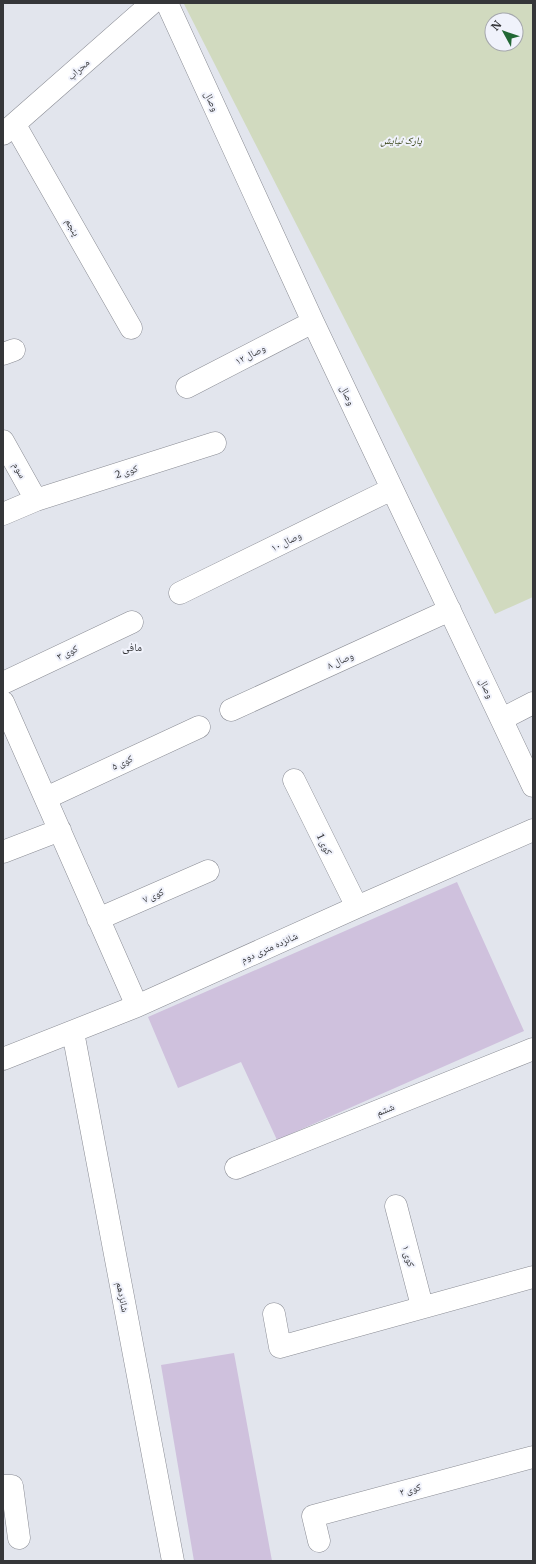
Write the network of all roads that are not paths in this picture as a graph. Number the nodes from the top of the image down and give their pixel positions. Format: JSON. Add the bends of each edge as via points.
{"nodes":[{"id":1,"x":152,"y":3,"type":"edge"},
{"id":2,"x":167,"y":3,"type":"edge"},
{"id":3,"x":9,"y":130,"type":"edge"},
{"id":4,"x":313,"y":322,"type":"junction"},
{"id":5,"x":131,"y":328,"type":"dead end"},
{"id":6,"x":187,"y":386,"type":"dead end"},
{"id":7,"x":3,"y":441,"type":"edge"},
{"id":8,"x":216,"y":443,"type":"dead end"},
{"id":9,"x":392,"y":489,"type":"junction"},
{"id":10,"x":36,"y":500,"type":"junction"},
{"id":11,"x":3,"y":514,"type":"edge"},
{"id":12,"x":180,"y":593,"type":"dead end"},
{"id":13,"x":450,"y":610,"type":"junction"},
{"id":14,"x":132,"y":622,"type":"dead end"},
{"id":15,"x":3,"y":683,"type":"edge"},
{"id":16,"x":3,"y":702,"type":"edge"},
{"id":17,"x":533,"y":703,"type":"edge"},
{"id":18,"x":231,"y":710,"type":"dead end"},
{"id":19,"x":502,"y":719,"type":"junction"},
{"id":20,"x":199,"y":727,"type":"dead end"},
{"id":21,"x":294,"y":780,"type":"dead end"},
{"id":22,"x":533,"y":786,"type":"edge"},
{"id":23,"x":46,"y":798,"type":"junction"},
{"id":24,"x":60,"y":830,"type":"junction"},
{"id":25,"x":533,"y":830,"type":"edge"},
{"id":26,"x":3,"y":852,"type":"edge"},
{"id":27,"x":208,"y":871,"type":"dead end"},
{"id":28,"x":357,"y":907,"type":"junction"},
{"id":29,"x":98,"y":919,"type":"junction"},
{"id":30,"x":137,"y":1006,"type":"junction"},
{"id":31,"x":72,"y":1032,"type":"junction"},
{"id":32,"x":533,"y":1049,"type":"edge"},
{"id":33,"x":3,"y":1059,"type":"edge"},
{"id":34,"x":236,"y":1168,"type":"dead end"},
{"id":35,"x":396,"y":1206,"type":"dead end"},
{"id":36,"x":533,"y":1277,"type":"edge"},
{"id":37,"x":422,"y":1306,"type":"junction"},
{"id":38,"x":274,"y":1314,"type":"dead end"},
{"id":39,"x":533,"y":1456,"type":"edge"},
{"id":40,"x":3,"y":1486,"type":"edge"},
{"id":41,"x":19,"y":1538,"type":"dead end"},
{"id":42,"x":319,"y":1541,"type":"dead end"},
{"id":43,"x":173,"y":1561,"type":"edge"}],
"edges":[{"from":1,"to":3,"type":"street","name":"محراب"},
{"from":2,"to":4,"type":"street","name":"وصال"},
{"from":3,"to":5,"type":"street","name":"پنجم"},
{"from":4,"to":6,"type":"street","name":"وصال ۱۲"},
{"from":4,"to":9,"type":"street","name":"وصال"},
{"from":7,"to":10,"type":"street","name":"سوم"},
{"from":8,"to":10,"type":"street","name":"کوی 2"},
{"from":9,"to":12,"type":"street","name":"وصال ۱۰"},
{"from":9,"to":13,"type":"street","name":"وصال"},
{"from":10,"to":11,"type":"street","name":"کوی 2"},
{"from":13,"to":18,"type":"street","name":"وصال ۸"},
{"from":13,"to":19,"type":"street","name":"وصال"},
{"from":14,"to":15,"type":"street","name":"کوی ۳"},
{"from":16,"to":23,"type":"street"},
{"from":17,"to":19,"type":"street"},
{"from":19,"to":22,"type":"street","name":"وصال"},
{"from":20,"to":23,"type":"street","name":"کوی ۵"},
{"from":21,"to":28,"type":"street","name":"کوی 1"},
{"from":23,"to":24,"type":"street"},
{"from":24,"to":26,"type":"street"},
{"from":24,"to":29,"type":"street"},
{"from":25,"to":28,"type":"street","name":"شانزده متری دوم"},
{"from":27,"to":29,"type":"street","name":"کوی ۷"},
{"from":28,"to":30,"type":"street","name":"شانزده متری دوم"},
{"from":29,"to":30,"type":"street"},
{"from":30,"to":31,"type":"street","name":"شانزده متری دوم"},
{"from":31,"to":33,"type":"street","name":"شانزده متری دوم"},
{"from":31,"to":43,"type":"street","name":"شانزدهم"},
{"from":32,"to":34,"type":"street","name":"ششم"},
{"from":35,"to":37,"type":"street","name":"کوی ۱"},
{"from":36,"to":37,"type":"street"},
{"from":37,"to":38,"type":"street","via":[[280,1347]]},
{"from":39,"to":42,"type":"street","name":"کوی ۲","via":[[313,1516]]},
{"from":40,"to":41,"type":"street","via":[[12,1486]]}]}
